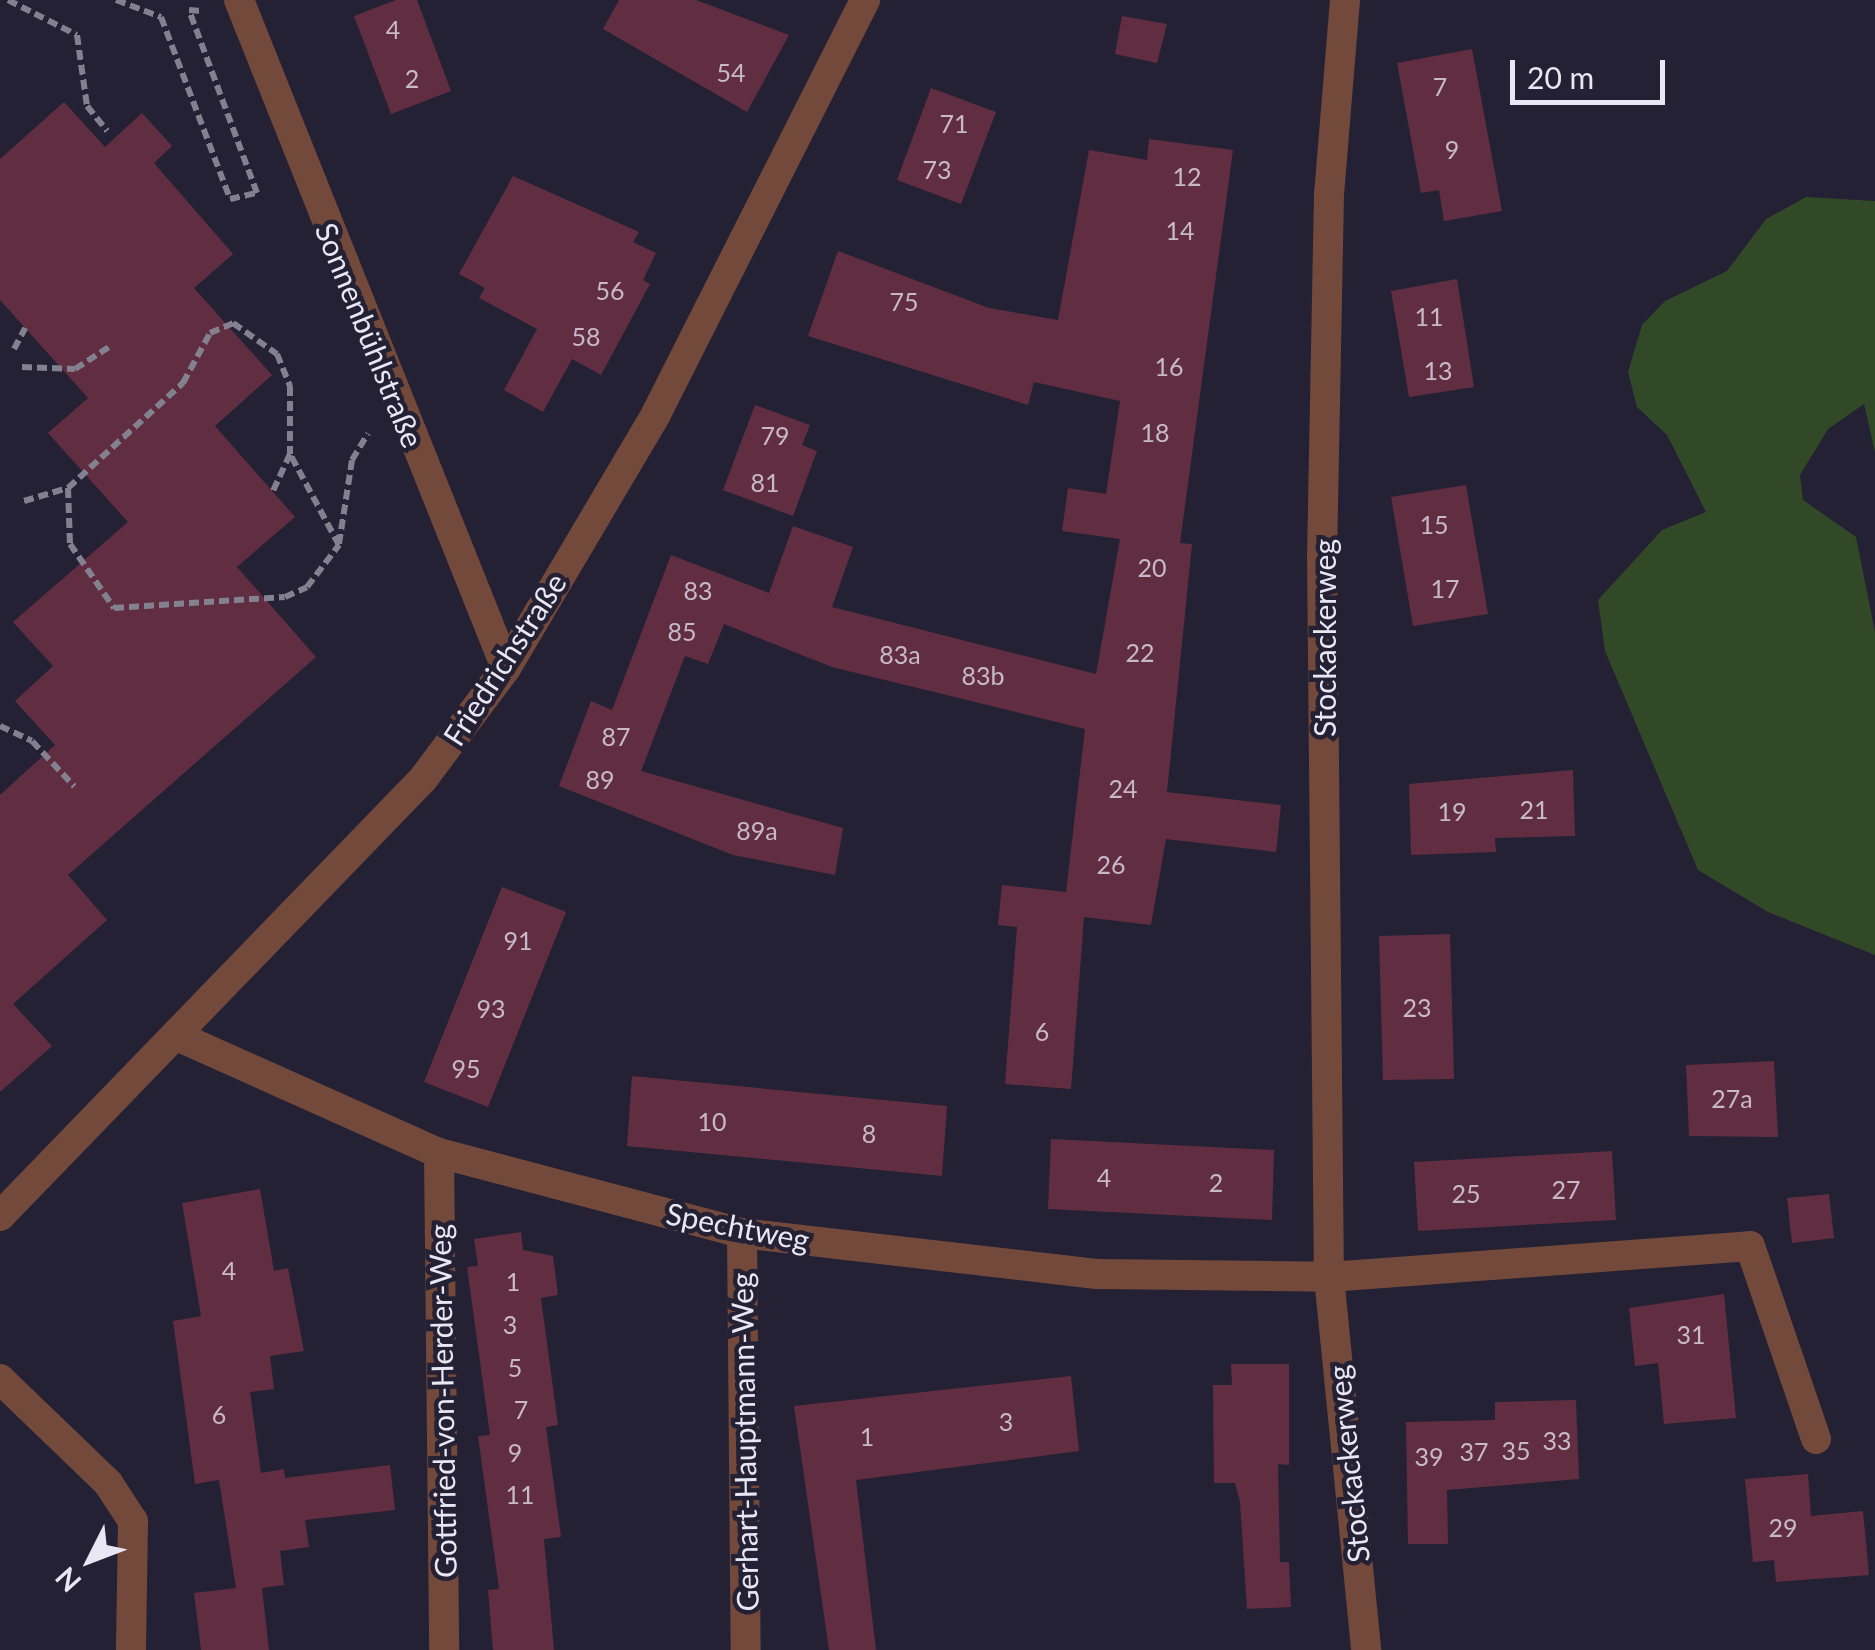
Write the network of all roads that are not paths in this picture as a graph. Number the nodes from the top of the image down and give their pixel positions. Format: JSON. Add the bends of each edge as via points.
{"nodes":[{"id":1,"x":865,"y":0,"type":"edge"},
{"id":2,"x":1345,"y":0,"type":"edge"},
{"id":3,"x":242,"y":9,"type":"edge"},
{"id":4,"x":506,"y":668,"type":"junction"},
{"id":5,"x":177,"y":1036,"type":"junction"},
{"id":6,"x":439,"y":1153,"type":"junction"},
{"id":7,"x":0,"y":1216,"type":"edge"},
{"id":8,"x":742,"y":1234,"type":"junction"},
{"id":9,"x":1329,"y":1277,"type":"junction"},
{"id":10,"x":0,"y":1379,"type":"edge"},
{"id":11,"x":1816,"y":1439,"type":"dead end"},
{"id":12,"x":130,"y":1650,"type":"edge"},
{"id":13,"x":444,"y":1650,"type":"edge"},
{"id":14,"x":746,"y":1650,"type":"edge"},
{"id":15,"x":1366,"y":1650,"type":"edge"}],
"edges":[{"from":1,"to":4,"type":"street","name":"Friedrichstraße","via":[[665,396]]},
{"from":2,"to":9,"type":"street","name":"Stockackerweg","via":[[1329,193],[1322,554]]},
{"from":3,"to":4,"type":"street","name":"Sonnenbühlstraße"},
{"from":4,"to":5,"type":"street","name":"Friedrichstraße","via":[[423,779]]},
{"from":5,"to":6,"type":"street","name":"Spechtweg"},
{"from":5,"to":7,"type":"street","name":"Friedrichstraße"},
{"from":6,"to":8,"type":"street","name":"Spechtweg"},
{"from":6,"to":13,"type":"street","name":"Gottfried-von-Herder-Weg"},
{"from":8,"to":9,"type":"street","name":"Spechtweg","via":[[1099,1274]]},
{"from":8,"to":14,"type":"street","name":"Gerhart-Hauptmann-Weg"},
{"from":9,"to":11,"type":"street","via":[[1750,1246]]},
{"from":9,"to":15,"type":"street","name":"Stockackerweg"},
{"from":10,"to":12,"type":"street","via":[[108,1483],[133,1521]]}]}
